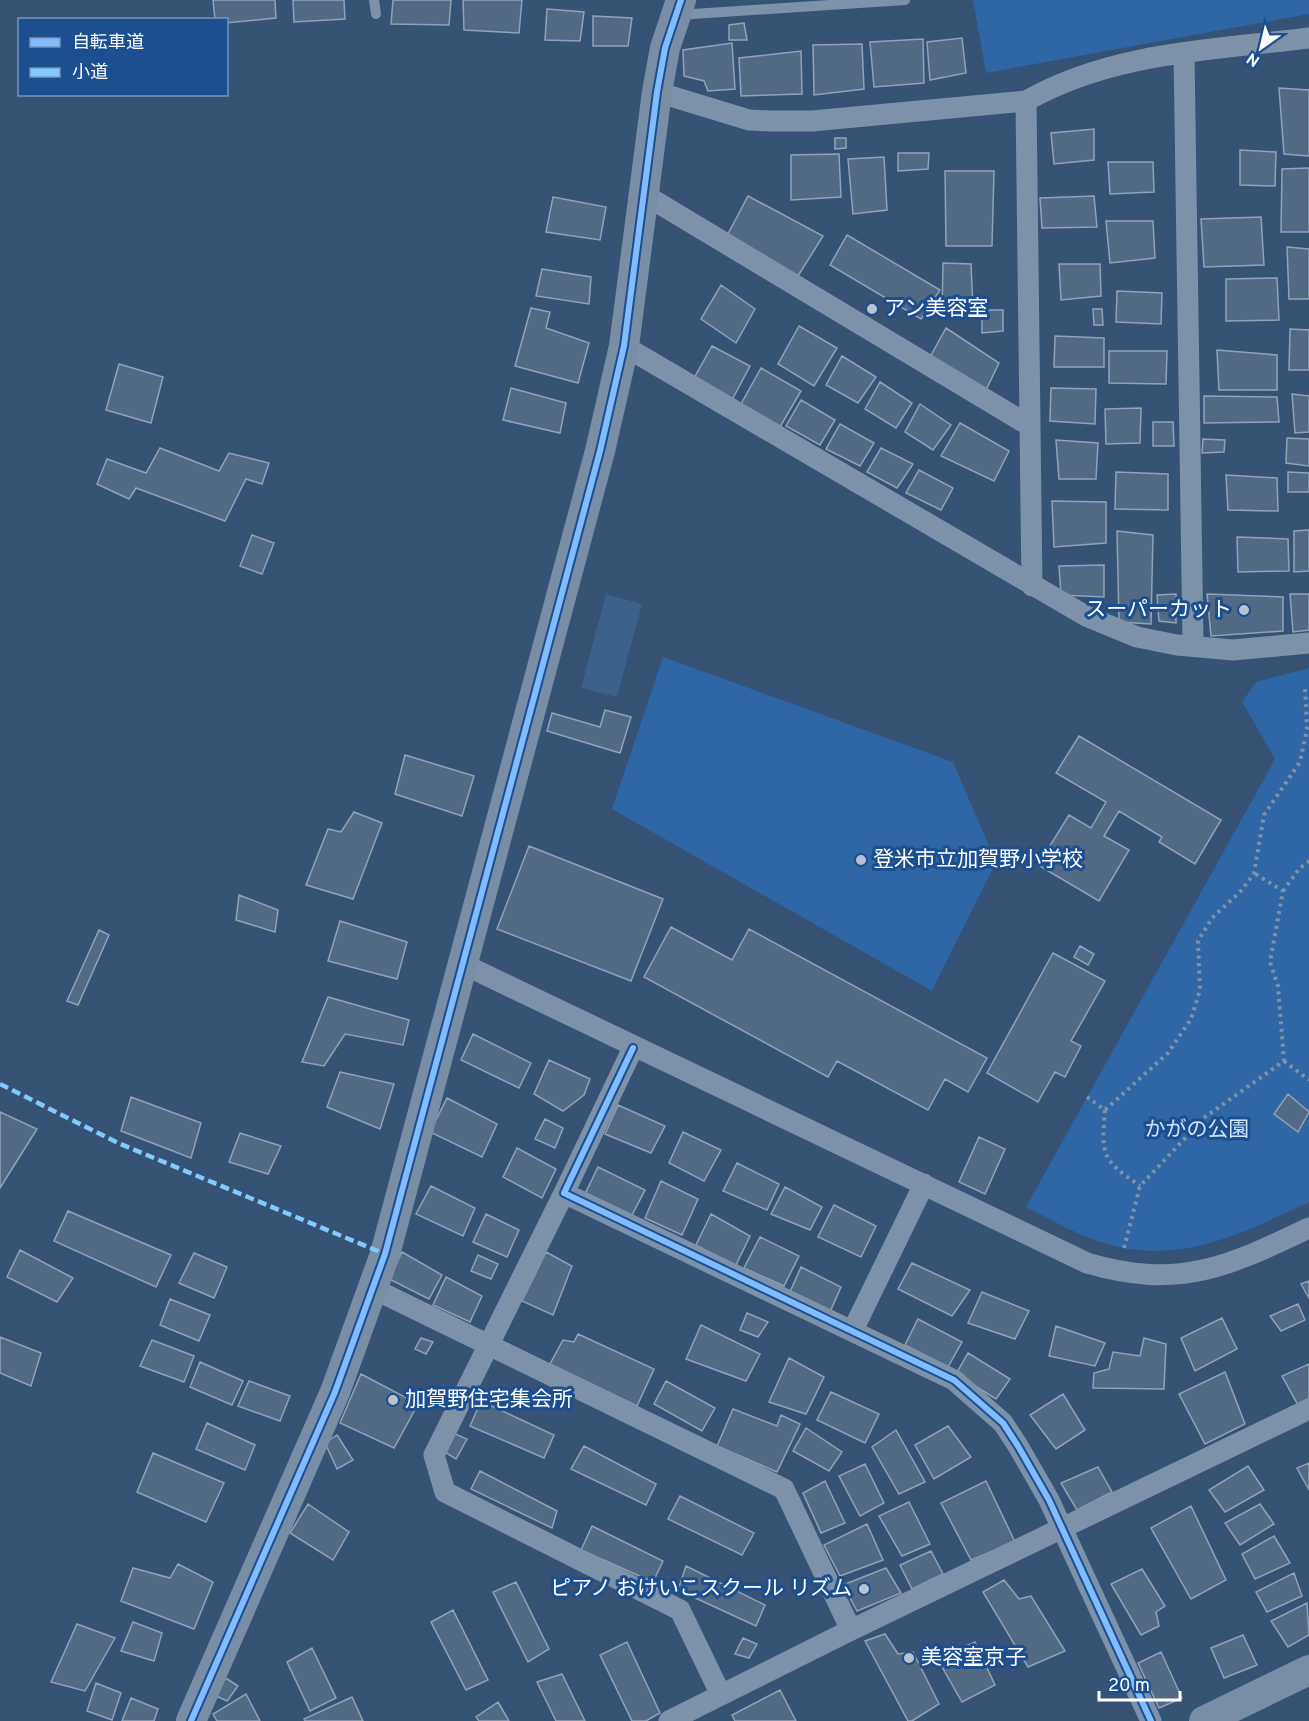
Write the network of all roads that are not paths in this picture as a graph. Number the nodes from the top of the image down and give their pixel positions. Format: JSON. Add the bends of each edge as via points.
{"nodes":[{"id":1,"x":374,"y":0,"type":"edge"},
{"id":2,"x":905,"y":0,"type":"edge"},
{"id":3,"x":678,"y":7,"type":"edge"},
{"id":4,"x":376,"y":14,"type":"dead end"},
{"id":5,"x":1309,"y":38,"type":"edge"},
{"id":6,"x":1184,"y":54,"type":"junction"},
{"id":7,"x":657,"y":92,"type":"junction"},
{"id":8,"x":1026,"y":101,"type":"junction"},
{"id":9,"x":645,"y":195,"type":"junction"},
{"id":10,"x":624,"y":346,"type":"junction"},
{"id":11,"x":1030,"y":426,"type":"junction"},
{"id":12,"x":1032,"y":586,"type":"junction"},
{"id":13,"x":1309,"y":643,"type":"edge"},
{"id":14,"x":1193,"y":644,"type":"junction"},
{"id":15,"x":463,"y":964,"type":"junction"},
{"id":16,"x":633,"y":1048,"type":"junction"},
{"id":17,"x":924,"y":1184,"type":"junction"},
{"id":18,"x":564,"y":1193,"type":"junction"},
{"id":19,"x":1309,"y":1228,"type":"edge"},
{"id":20,"x":372,"y":1288,"type":"junction"},
{"id":21,"x":853,"y":1330,"type":"junction"},
{"id":22,"x":489,"y":1346,"type":"junction"},
{"id":23,"x":1309,"y":1409,"type":"edge"},
{"id":24,"x":1061,"y":1529,"type":"junction"},
{"id":25,"x":851,"y":1630,"type":"junction"},
{"id":26,"x":1309,"y":1670,"type":"edge"},
{"id":27,"x":722,"y":1695,"type":"junction"},
{"id":28,"x":191,"y":1721,"type":"edge"},
{"id":29,"x":669,"y":1721,"type":"edge"},
{"id":30,"x":1151,"y":1721,"type":"edge"},
{"id":31,"x":1204,"y":1721,"type":"edge"}],
"edges":[{"from":1,"to":4,"type":"lane"},
{"from":2,"to":3,"type":"lane"},
{"from":3,"to":7,"type":"street"},
{"from":5,"to":6,"type":"street"},
{"from":6,"to":8,"type":"street","via":[[1153,55],[1096,71],[1057,84]]},
{"from":6,"to":14,"type":"street"},
{"from":7,"to":8,"type":"street","via":[[749,120],[772,121],[812,121]]},
{"from":7,"to":9,"type":"street"},
{"from":8,"to":11,"type":"street"},
{"from":9,"to":10,"type":"street"},
{"from":9,"to":11,"type":"street"},
{"from":10,"to":12,"type":"street"},
{"from":10,"to":15,"type":"street","via":[[577,540]]},
{"from":11,"to":12,"type":"street"},
{"from":12,"to":14,"type":"street","via":[[1086,616],[1137,637]]},
{"from":13,"to":14,"type":"street","via":[[1233,650]]},
{"from":15,"to":16,"type":"street"},
{"from":15,"to":20,"type":"street","via":[[385,1254]]},
{"from":16,"to":17,"type":"street"},
{"from":16,"to":18,"type":"street"},
{"from":17,"to":19,"type":"street","via":[[1088,1263],[1114,1271],[1196,1272],[1223,1266]]},
{"from":17,"to":21,"type":"street"},
{"from":18,"to":21,"type":"street"},
{"from":18,"to":22,"type":"street"},
{"from":20,"to":22,"type":"street"},
{"from":20,"to":28,"type":"street","via":[[330,1403]]},
{"from":21,"to":24,"type":"street","via":[[954,1380],[1003,1423]]},
{"from":22,"to":25,"type":"street","via":[[784,1488]]},
{"from":22,"to":27,"type":"street","via":[[434,1455],[445,1492],[680,1610]]},
{"from":23,"to":24,"type":"street"},
{"from":24,"to":25,"type":"street"},
{"from":24,"to":30,"type":"street"},
{"from":25,"to":27,"type":"street"},
{"from":26,"to":31,"type":"street"},
{"from":27,"to":29,"type":"street"}]}
